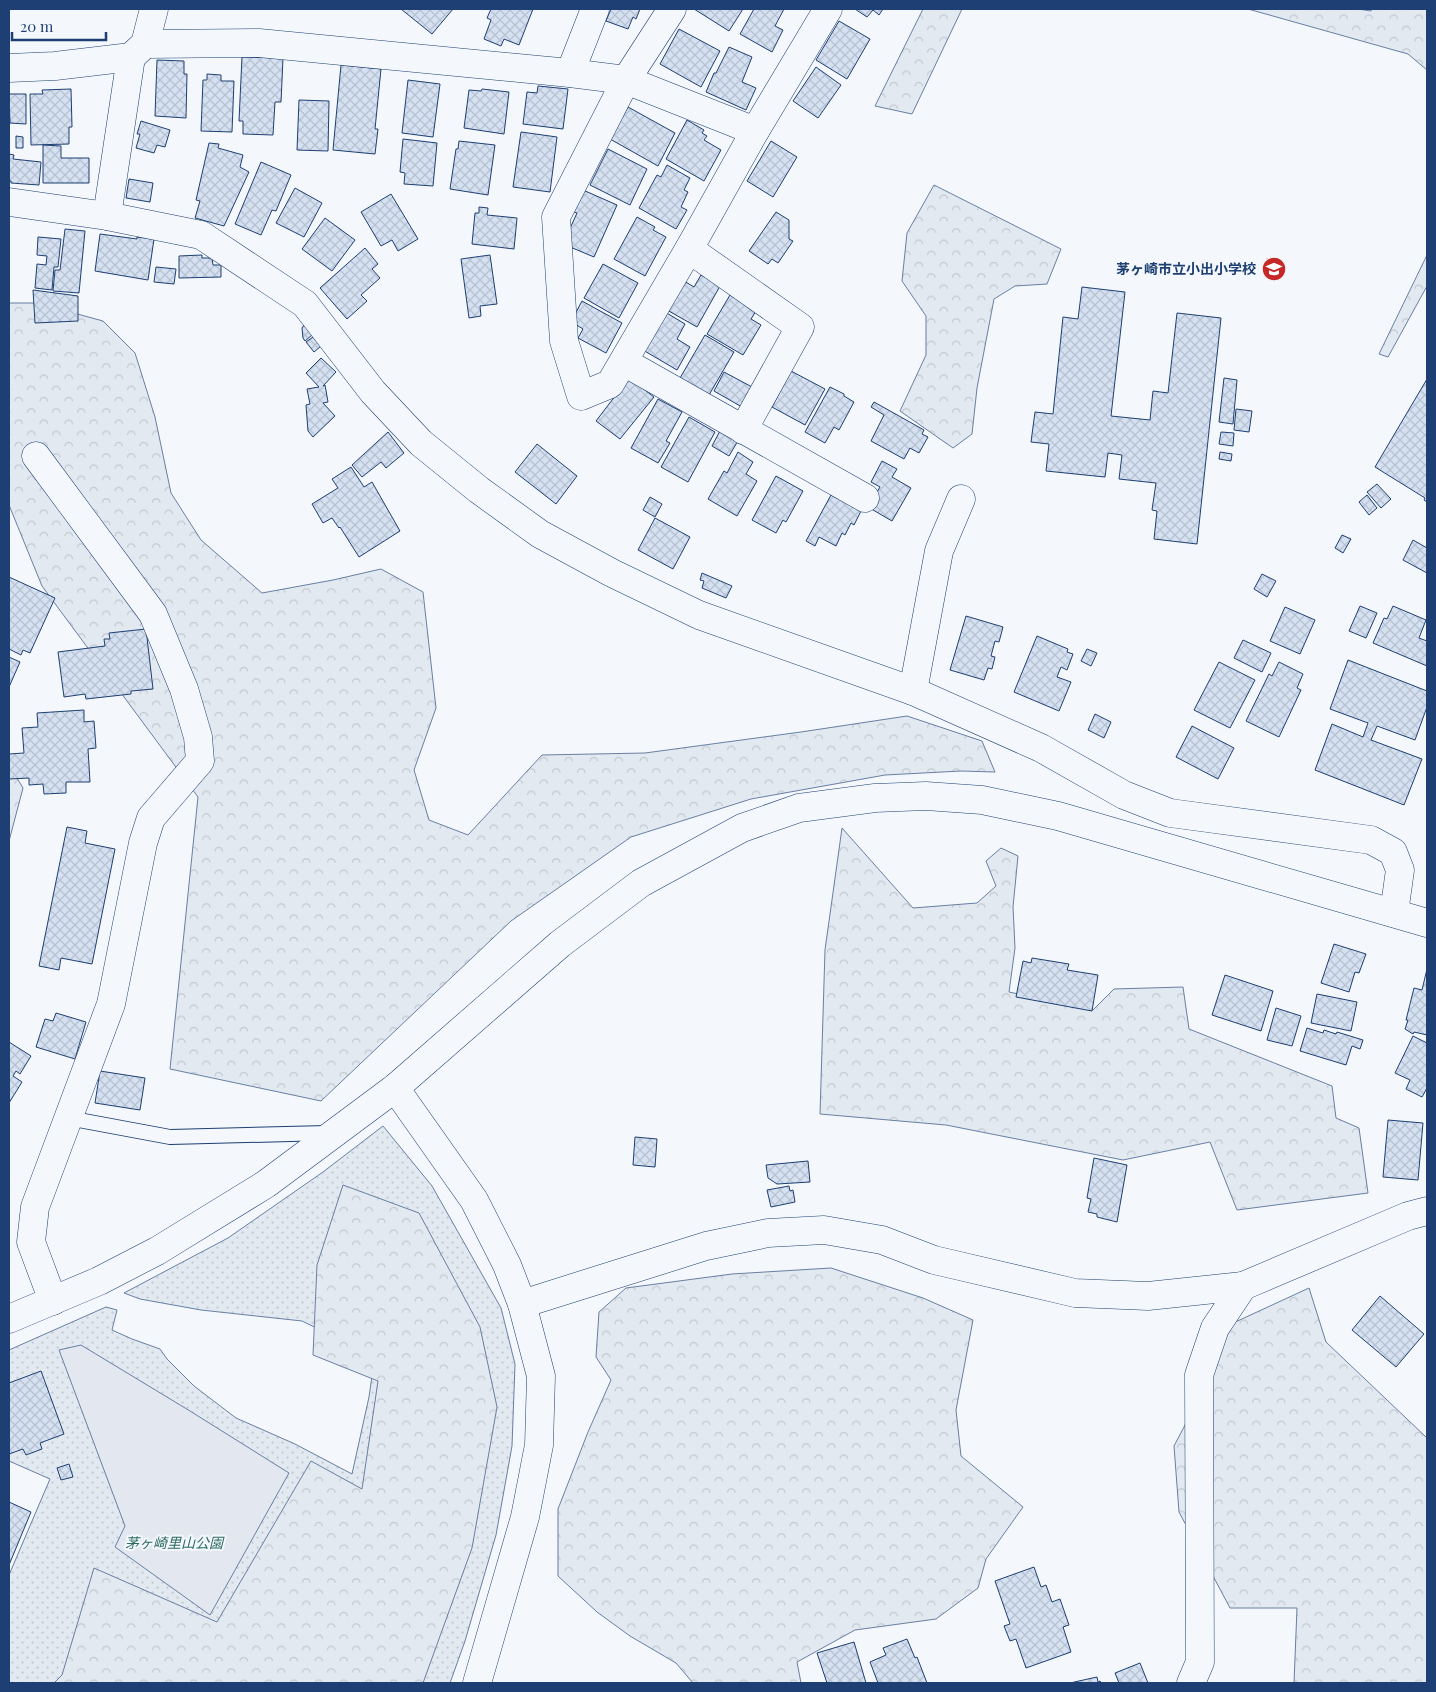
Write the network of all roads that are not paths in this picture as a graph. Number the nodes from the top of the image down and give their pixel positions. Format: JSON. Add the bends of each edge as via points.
{"nodes":[{"id":1,"x":154,"y":9,"type":"edge"},
{"id":2,"x":595,"y":9,"type":"edge"},
{"id":3,"x":672,"y":9,"type":"edge"},
{"id":4,"x":828,"y":9,"type":"edge"},
{"id":5,"x":138,"y":50,"type":"junction"},
{"id":6,"x":9,"y":68,"type":"edge"},
{"id":7,"x":570,"y":73,"type":"junction"},
{"id":8,"x":626,"y":80,"type":"junction"},
{"id":9,"x":755,"y":131,"type":"junction"},
{"id":10,"x":9,"y":202,"type":"edge"},
{"id":11,"x":107,"y":216,"type":"junction"},
{"id":12,"x":689,"y":249,"type":"junction"},
{"id":13,"x":624,"y":362,"type":"junction"},
{"id":14,"x":743,"y":430,"type":"junction"},
{"id":15,"x":36,"y":456,"type":"dead end"},
{"id":16,"x":865,"y":498,"type":"dead end"},
{"id":17,"x":961,"y":499,"type":"dead end"},
{"id":18,"x":912,"y":691,"type":"junction"},
{"id":19,"x":1394,"y":913,"type":"junction"},
{"id":20,"x":1427,"y":923,"type":"edge"},
{"id":21,"x":395,"y":1088,"type":"junction"},
{"id":22,"x":68,"y":1118,"type":"junction"},
{"id":23,"x":333,"y":1133,"type":"junction"},
{"id":24,"x":1427,"y":1211,"type":"edge"},
{"id":25,"x":1243,"y":1286,"type":"junction"},
{"id":26,"x":53,"y":1302,"type":"junction"},
{"id":27,"x":522,"y":1304,"type":"junction"},
{"id":28,"x":9,"y":1319,"type":"edge"},
{"id":29,"x":477,"y":1683,"type":"edge"},
{"id":30,"x":1191,"y":1683,"type":"edge"}],
"edges":[{"from":1,"to":5,"type":"street"},
{"from":2,"to":7,"type":"street"},
{"from":3,"to":8,"type":"street"},
{"from":4,"to":9,"type":"street"},
{"from":5,"to":6,"type":"street","via":[[55,66]]},
{"from":5,"to":7,"type":"street","via":[[259,43]]},
{"from":5,"to":11,"type":"street"},
{"from":7,"to":8,"type":"street"},
{"from":8,"to":9,"type":"street"},
{"from":8,"to":13,"type":"street","via":[[556,217],[564,341],[581,396],[610,384]]},
{"from":9,"to":12,"type":"street"},
{"from":10,"to":11,"type":"street"},
{"from":11,"to":18,"type":"street","via":[[201,235],[304,304],[373,392],[421,443],[540,534],[699,615]]},
{"from":12,"to":13,"type":"street"},
{"from":12,"to":14,"type":"street","via":[[800,327]]},
{"from":13,"to":14,"type":"street"},
{"from":14,"to":16,"type":"street"},
{"from":15,"to":22,"type":"street","via":[[153,614],[184,689],[198,738],[200,761],[151,818],[143,843],[111,1004]]},
{"from":17,"to":18,"type":"street","via":[[939,551]]},
{"from":18,"to":19,"type":"street","via":[[1041,748],[1124,795],[1170,813],[1371,840],[1393,852],[1400,870]]},
{"from":19,"to":20,"type":"street"},
{"from":19,"to":21,"type":"street","via":[[1058,816],[982,800],[926,796],[875,798],[800,808],[742,828],[641,883],[560,944]]},
{"from":21,"to":23,"type":"street"},
{"from":21,"to":27,"type":"street","via":[[474,1200]]},
{"from":22,"to":23,"type":"lane","via":[[170,1137]]},
{"from":22,"to":26,"type":"street","via":[[35,1207],[31,1242]]},
{"from":23,"to":26,"type":"street","via":[[266,1184],[157,1251]]},
{"from":24,"to":25,"type":"street","via":[[1408,1216]]},
{"from":25,"to":27,"type":"street","via":[[1148,1296],[1075,1293],[934,1260],[882,1240],[824,1230],[768,1233],[706,1246]]},
{"from":25,"to":30,"type":"street","via":[[1215,1328],[1199,1375],[1200,1662]]},
{"from":26,"to":28,"type":"street"},
{"from":27,"to":29,"type":"street","via":[[541,1376],[539,1445],[525,1517]]}]}
